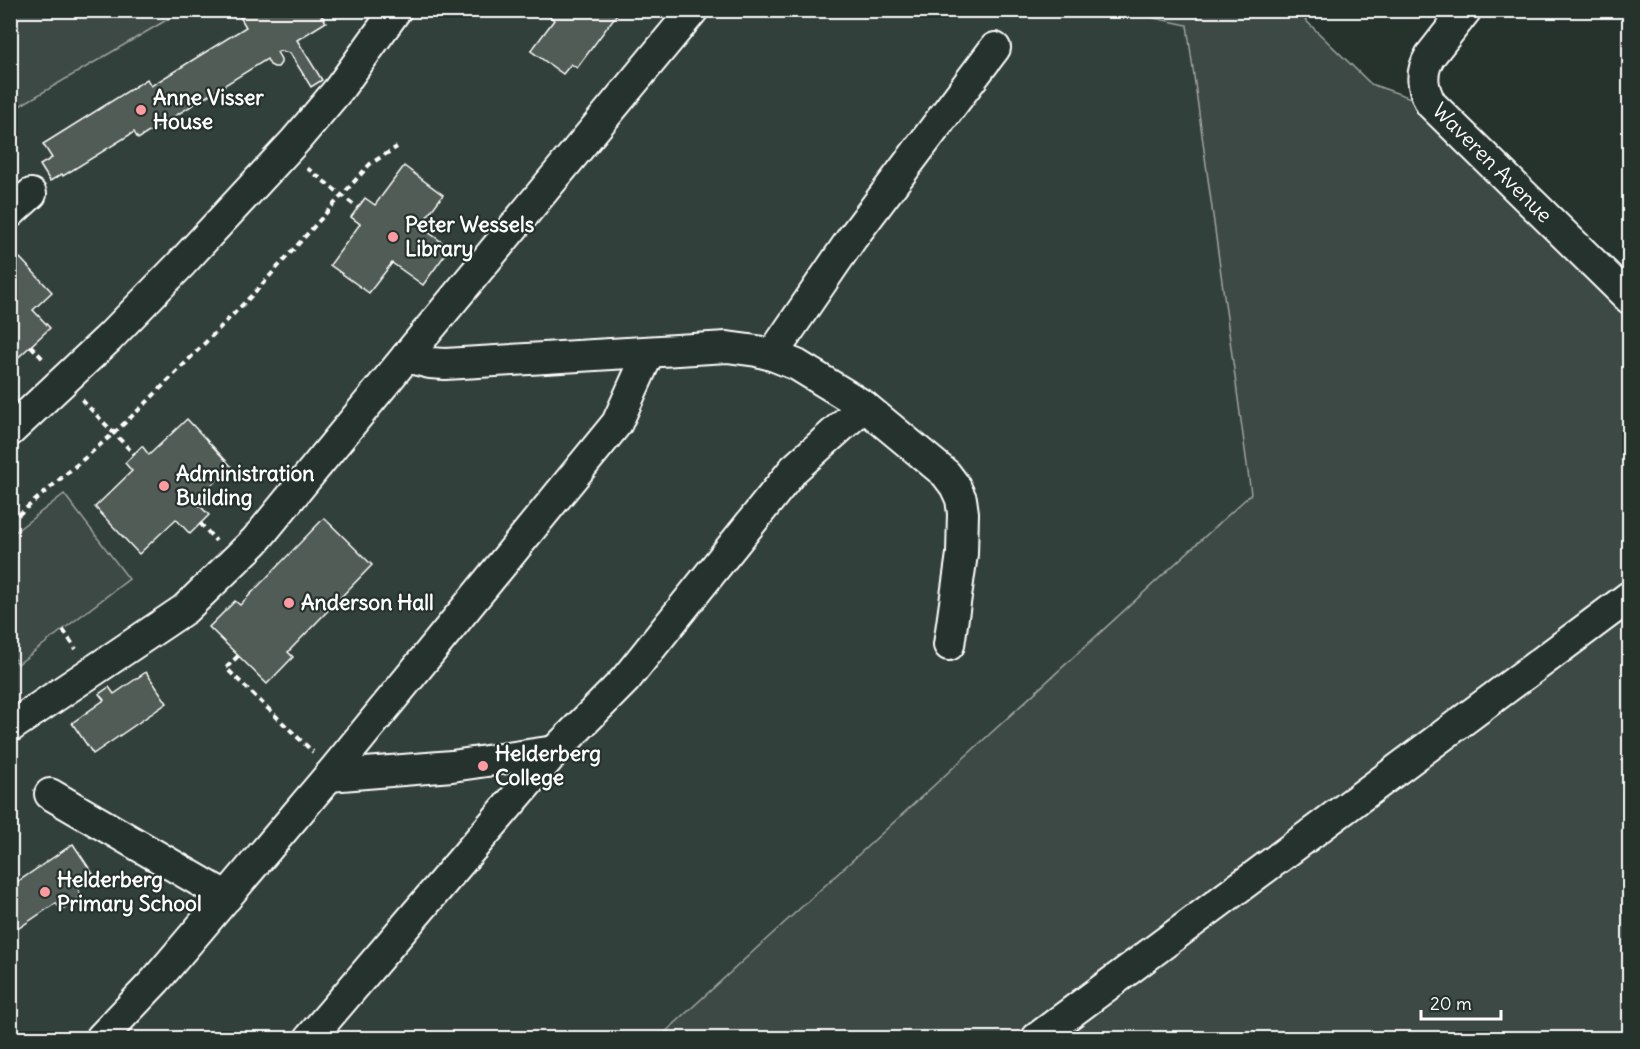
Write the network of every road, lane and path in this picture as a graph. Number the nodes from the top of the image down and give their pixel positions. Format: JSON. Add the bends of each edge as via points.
{"nodes":[{"id":1,"x":396,"y":10,"type":"edge"},
{"id":2,"x":693,"y":10,"type":"edge"},
{"id":3,"x":1466,"y":10,"type":"edge"},
{"id":4,"x":995,"y":48,"type":"dead end"},
{"id":5,"x":397,"y":147,"type":"dead end"},
{"id":6,"x":322,"y":180,"type":"dead end"},
{"id":7,"x":342,"y":195,"type":"junction"},
{"id":8,"x":358,"y":207,"type":"dead end"},
{"id":9,"x":1629,"y":299,"type":"edge"},
{"id":10,"x":649,"y":352,"type":"junction"},
{"id":11,"x":772,"y":355,"type":"junction"},
{"id":12,"x":406,"y":357,"type":"junction"},
{"id":13,"x":80,"y":398,"type":"dead end"},
{"id":14,"x":864,"y":406,"type":"junction"},
{"id":15,"x":10,"y":430,"type":"edge"},
{"id":16,"x":114,"y":433,"type":"junction"},
{"id":17,"x":134,"y":454,"type":"dead end"},
{"id":18,"x":10,"y":522,"type":"edge"},
{"id":19,"x":1629,"y":596,"type":"edge"},
{"id":20,"x":63,"y":630,"type":"dead end"},
{"id":21,"x":68,"y":637,"type":"dead end"},
{"id":22,"x":949,"y":645,"type":"dead end"},
{"id":23,"x":238,"y":656,"type":"dead end"},
{"id":24,"x":10,"y":727,"type":"edge"},
{"id":25,"x":555,"y":751,"type":"junction"},
{"id":26,"x":332,"y":773,"type":"junction"},
{"id":27,"x":50,"y":794,"type":"dead end"},
{"id":28,"x":227,"y":897,"type":"junction"},
{"id":29,"x":101,"y":1038,"type":"edge"},
{"id":30,"x":310,"y":1038,"type":"edge"},
{"id":31,"x":1037,"y":1038,"type":"edge"}],
"edges":[{"from":1,"to":15,"type":"street","via":[[295,141],[109,338]]},
{"from":2,"to":12,"type":"street"},
{"from":3,"to":9,"type":"street","name":"Waveren Avenue","via":[[1425,64],[1425,94]]},
{"from":4,"to":11,"type":"street","via":[[852,238]]},
{"from":5,"to":7,"type":"path","via":[[370,164]]},
{"from":6,"to":7,"type":"path"},
{"from":7,"to":8,"type":"path"},
{"from":7,"to":16,"type":"path","via":[[258,290]]},
{"from":10,"to":11,"type":"street","via":[[727,347]]},
{"from":10,"to":12,"type":"street","via":[[445,364]]},
{"from":10,"to":26,"type":"street","via":[[617,423]]},
{"from":11,"to":14,"type":"street","via":[[797,365]]},
{"from":12,"to":24,"type":"street","via":[[255,541],[185,609]]},
{"from":13,"to":16,"type":"path"},
{"from":14,"to":22,"type":"street","via":[[946,474],[961,499],[962,554]]},
{"from":14,"to":25,"type":"street","via":[[794,469],[625,680]]},
{"from":16,"to":17,"type":"path"},
{"from":16,"to":18,"type":"path"},
{"from":19,"to":31,"type":"street"},
{"from":20,"to":21,"type":"path"},
{"from":23,"to":26,"type":"path","via":[[226,668]]},
{"from":25,"to":26,"type":"street","via":[[452,766]]},
{"from":25,"to":30,"type":"street"},
{"from":26,"to":28,"type":"street"},
{"from":27,"to":28,"type":"street"},
{"from":28,"to":29,"type":"street"}]}
